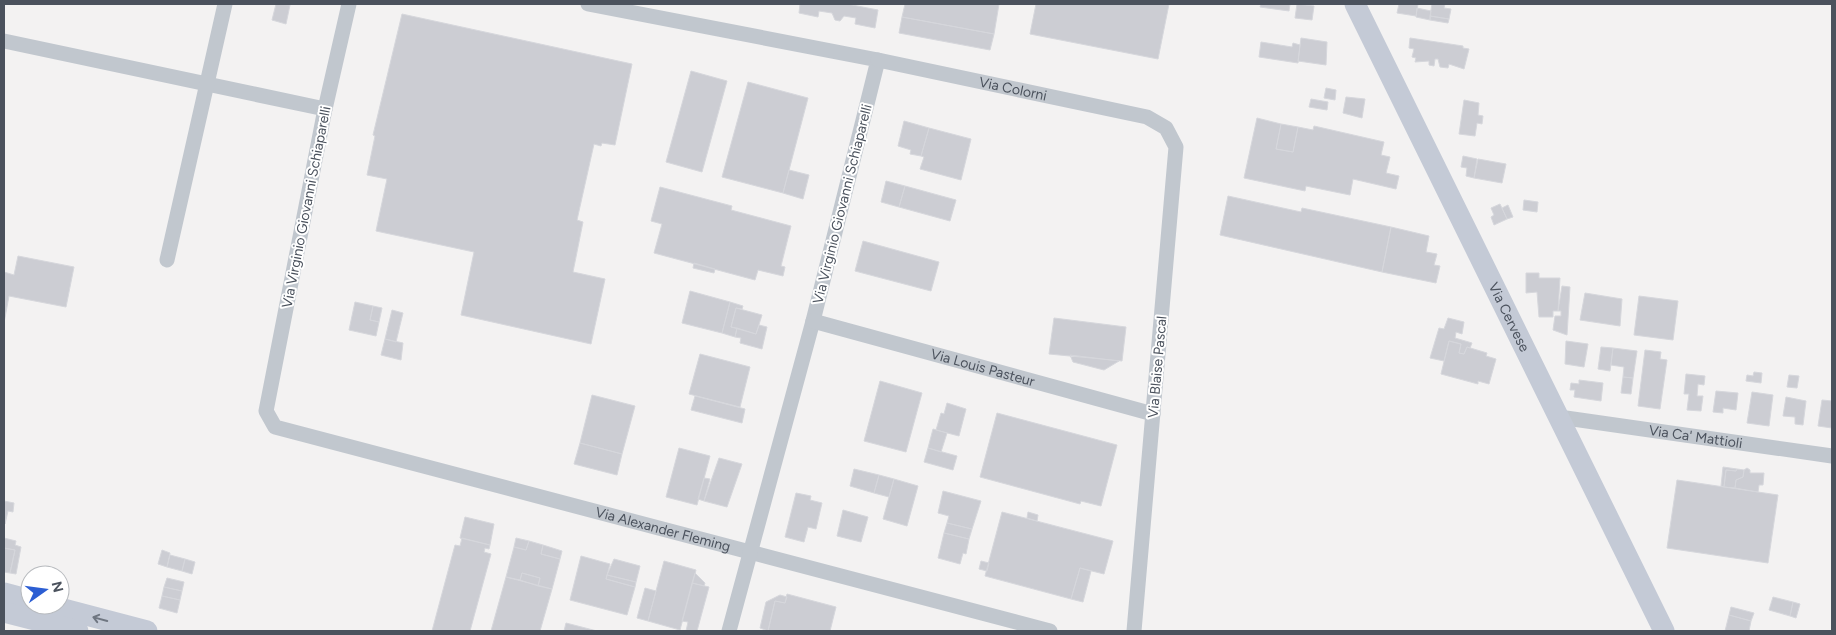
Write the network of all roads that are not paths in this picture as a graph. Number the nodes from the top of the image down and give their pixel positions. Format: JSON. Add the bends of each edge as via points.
{"nodes":[{"id":1,"x":226,"y":4,"type":"edge"},
{"id":2,"x":349,"y":4,"type":"edge"},
{"id":3,"x":588,"y":4,"type":"edge"},
{"id":4,"x":1355,"y":4,"type":"edge"},
{"id":5,"x":4,"y":41,"type":"edge"},
{"id":6,"x":878,"y":60,"type":"junction"},
{"id":7,"x":207,"y":84,"type":"junction"},
{"id":8,"x":325,"y":109,"type":"junction"},
{"id":9,"x":1147,"y":117,"type":"joint"},
{"id":10,"x":167,"y":260,"type":"dead end"},
{"id":11,"x":813,"y":321,"type":"junction"},
{"id":12,"x":1153,"y":414,"type":"junction"},
{"id":13,"x":1558,"y":417,"type":"junction"},
{"id":14,"x":275,"y":428,"type":"joint"},
{"id":15,"x":1832,"y":456,"type":"edge"},
{"id":16,"x":750,"y":552,"type":"junction"},
{"id":17,"x":4,"y":593,"type":"edge"},
{"id":18,"x":20,"y":597,"type":"edge"},
{"id":19,"x":70,"y":611,"type":"edge"},
{"id":20,"x":4,"y":612,"type":"edge"},
{"id":21,"x":78,"y":631,"type":"edge"},
{"id":22,"x":147,"y":631,"type":"edge"},
{"id":23,"x":728,"y":631,"type":"edge"},
{"id":24,"x":1050,"y":631,"type":"edge"},
{"id":25,"x":1134,"y":631,"type":"edge"},
{"id":26,"x":1664,"y":631,"type":"edge"}],
"edges":[{"from":1,"to":7,"type":"street"},
{"from":2,"to":8,"type":"street","name":"Via Virginio Giovanni Schiaparelli"},
{"from":3,"to":6,"type":"street"},
{"from":4,"to":13,"type":"main road","name":"Via Cervese"},
{"from":5,"to":7,"type":"street"},
{"from":6,"to":9,"type":"street","name":"Via Colorni"},
{"from":6,"to":11,"type":"street","name":"Via Virginio Giovanni Schiaparelli"},
{"from":7,"to":8,"type":"street"},
{"from":7,"to":10,"type":"street"},
{"from":8,"to":14,"type":"street","name":"Via Virginio Giovanni Schiaparelli","via":[[266,412]]},
{"from":9,"to":12,"type":"street","name":"Via Blaise Pascal","via":[[1166,128],[1176,147]]},
{"from":11,"to":12,"type":"street","name":"Via Louis Pasteur"},
{"from":11,"to":16,"type":"street","name":"Via Virginio Giovanni Schiaparelli"},
{"from":12,"to":25,"type":"street","name":"Via Blaise Pascal"},
{"from":13,"to":15,"type":"street","name":"Via Ca' Mattioli"},
{"from":13,"to":26,"type":"main road","name":"Via Cervese"},
{"from":14,"to":16,"type":"street","name":"Via Alexander Fleming"},
{"from":16,"to":23,"type":"street","name":"Via Virginio Giovanni Schiaparelli"},
{"from":16,"to":24,"type":"street","name":"Via Alexander Fleming"},
{"from":17,"to":18,"type":"main road"},
{"from":22,"to":19,"type":"main road","one_way":true},
{"from":20,"to":21,"type":"main road"}]}
